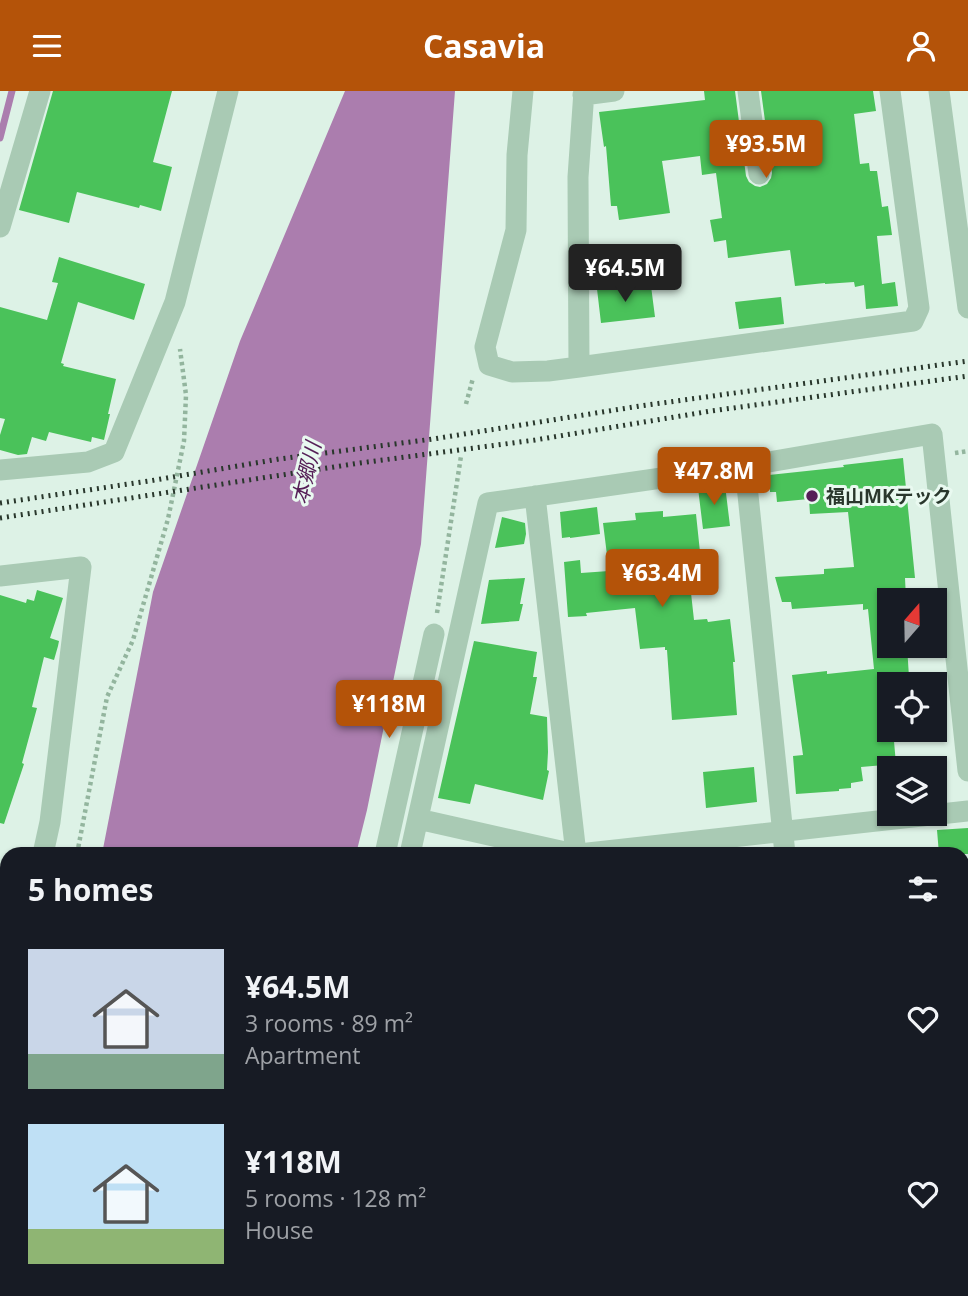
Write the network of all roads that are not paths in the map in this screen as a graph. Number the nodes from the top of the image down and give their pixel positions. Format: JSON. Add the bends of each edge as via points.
{"nodes":[{"id":1,"x":40,"y":91,"type":"edge"},
{"id":2,"x":228,"y":91,"type":"edge"},
{"id":3,"x":523,"y":91,"type":"edge"},
{"id":4,"x":614,"y":91,"type":"edge"},
{"id":5,"x":748,"y":91,"type":"edge"},
{"id":6,"x":890,"y":91,"type":"edge"},
{"id":7,"x":939,"y":91,"type":"edge"},
{"id":8,"x":584,"y":93,"type":"edge"},
{"id":9,"x":759,"y":174,"type":"dead end"},
{"id":10,"x":0,"y":227,"type":"edge"},
{"id":11,"x":968,"y":308,"type":"edge"},
{"id":12,"x":579,"y":367,"type":"junction"},
{"id":13,"x":745,"y":466,"type":"junction"},
{"id":14,"x":0,"y":470,"type":"edge"},
{"id":15,"x":535,"y":496,"type":"junction"},
{"id":16,"x":0,"y":576,"type":"edge"},
{"id":17,"x":434,"y":634,"type":"road end"},
{"id":18,"x":968,"y":771,"type":"edge"},
{"id":19,"x":968,"y":811,"type":"edge"},
{"id":20,"x":418,"y":819,"type":"junction"},
{"id":21,"x":782,"y":831,"type":"junction"},
{"id":22,"x":45,"y":847,"type":"edge"},
{"id":23,"x":387,"y":847,"type":"edge"},
{"id":24,"x":412,"y":847,"type":"edge"},
{"id":25,"x":544,"y":847,"type":"edge"},
{"id":26,"x":575,"y":847,"type":"edge"},
{"id":27,"x":639,"y":847,"type":"edge"},
{"id":28,"x":784,"y":847,"type":"edge"}],
"edges":[{"from":1,"to":10,"type":"street"},
{"from":2,"to":14,"type":"street","via":[[174,302],[114,452],[88,462]]},
{"from":3,"to":12,"type":"street","via":[[516,230],[485,347],[489,365],[512,372]]},
{"from":4,"to":8,"type":"street"},
{"from":5,"to":9,"type":"street"},
{"from":6,"to":12,"type":"street","via":[[919,308],[913,321]]},
{"from":7,"to":11,"type":"street"},
{"from":8,"to":12,"type":"street","via":[[578,177]]},
{"from":13,"to":15,"type":"street"},
{"from":13,"to":18,"type":"street","via":[[932,434]]},
{"from":13,"to":21,"type":"street"},
{"from":15,"to":20,"type":"street","via":[[488,503]]},
{"from":15,"to":26,"type":"street"},
{"from":16,"to":22,"type":"street","via":[[81,566]]},
{"from":17,"to":23,"type":"street"},
{"from":19,"to":21,"type":"street"},
{"from":20,"to":24,"type":"street"},
{"from":20,"to":25,"type":"street"},
{"from":21,"to":27,"type":"street"},
{"from":21,"to":28,"type":"street"}]}
